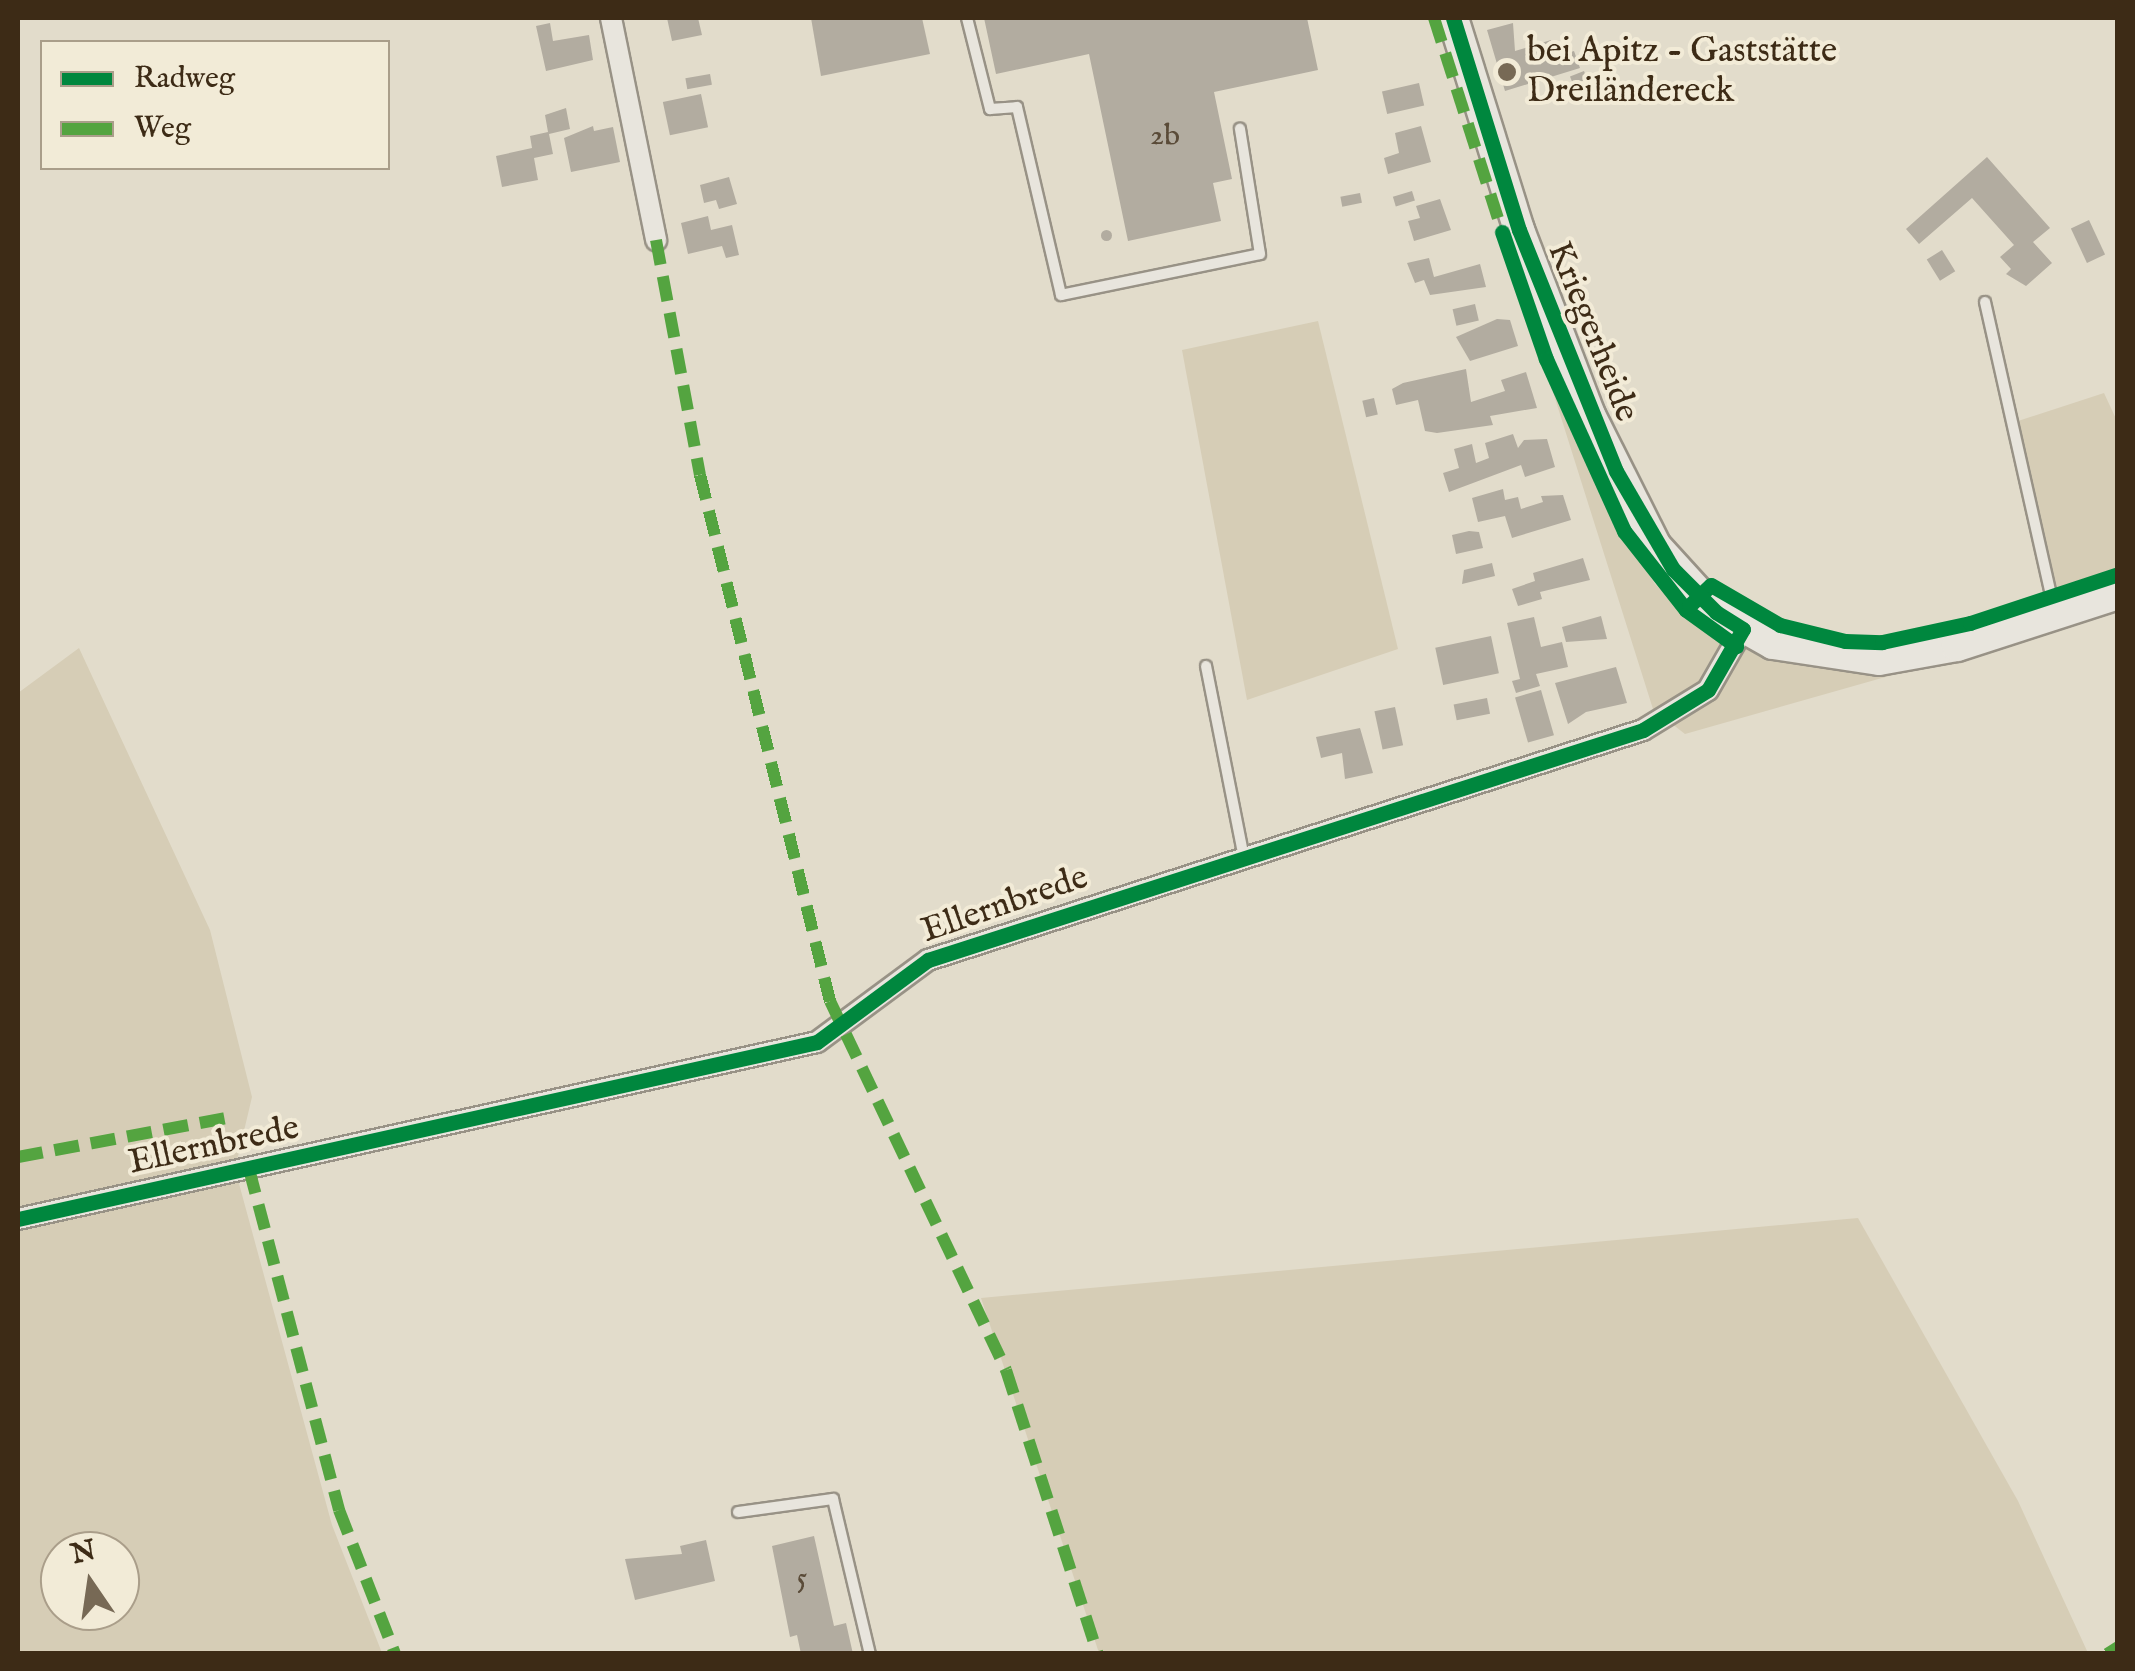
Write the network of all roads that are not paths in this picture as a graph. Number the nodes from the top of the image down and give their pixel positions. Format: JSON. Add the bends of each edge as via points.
{"nodes":[{"id":1,"x":611,"y":18,"type":"edge"},
{"id":2,"x":967,"y":18,"type":"edge"},
{"id":3,"x":1453,"y":18,"type":"edge"},
{"id":4,"x":1240,"y":129,"type":"dead end"},
{"id":5,"x":656,"y":240,"type":"dead end"},
{"id":6,"x":1986,"y":302,"type":"dead end"},
{"id":7,"x":2118,"y":594,"type":"edge"},
{"id":8,"x":2055,"y":614,"type":"junction"},
{"id":9,"x":1744,"y":629,"type":"junction"},
{"id":10,"x":1206,"y":666,"type":"dead end"},
{"id":11,"x":1244,"y":858,"type":"junction"},
{"id":12,"x":18,"y":1219,"type":"edge"},
{"id":13,"x":738,"y":1512,"type":"dead end"},
{"id":14,"x":870,"y":1654,"type":"edge"}],
"edges":[{"from":1,"to":5,"type":"street"},
{"from":2,"to":4,"type":"lane","via":[[990,110],[1017,108],[1062,295],[1260,254]]},
{"from":3,"to":9,"type":"street","name":"Kriegerheide","via":[[1519,230],[1613,466],[1673,569],[1716,612]]},
{"from":6,"to":8,"type":"lane"},
{"from":7,"to":8,"type":"street","name":"Kriegerheide"},
{"from":8,"to":9,"type":"street","name":"Kriegerheide","via":[[1957,646],[1878,660],[1806,653]]},
{"from":9,"to":11,"type":"street","name":"Ellernbrede","via":[[1708,690],[1643,730]]},
{"from":10,"to":11,"type":"lane"},
{"from":11,"to":12,"type":"street","name":"Ellernbrede","via":[[928,960],[817,1042]]},
{"from":13,"to":14,"type":"lane","via":[[833,1500]]}]}
